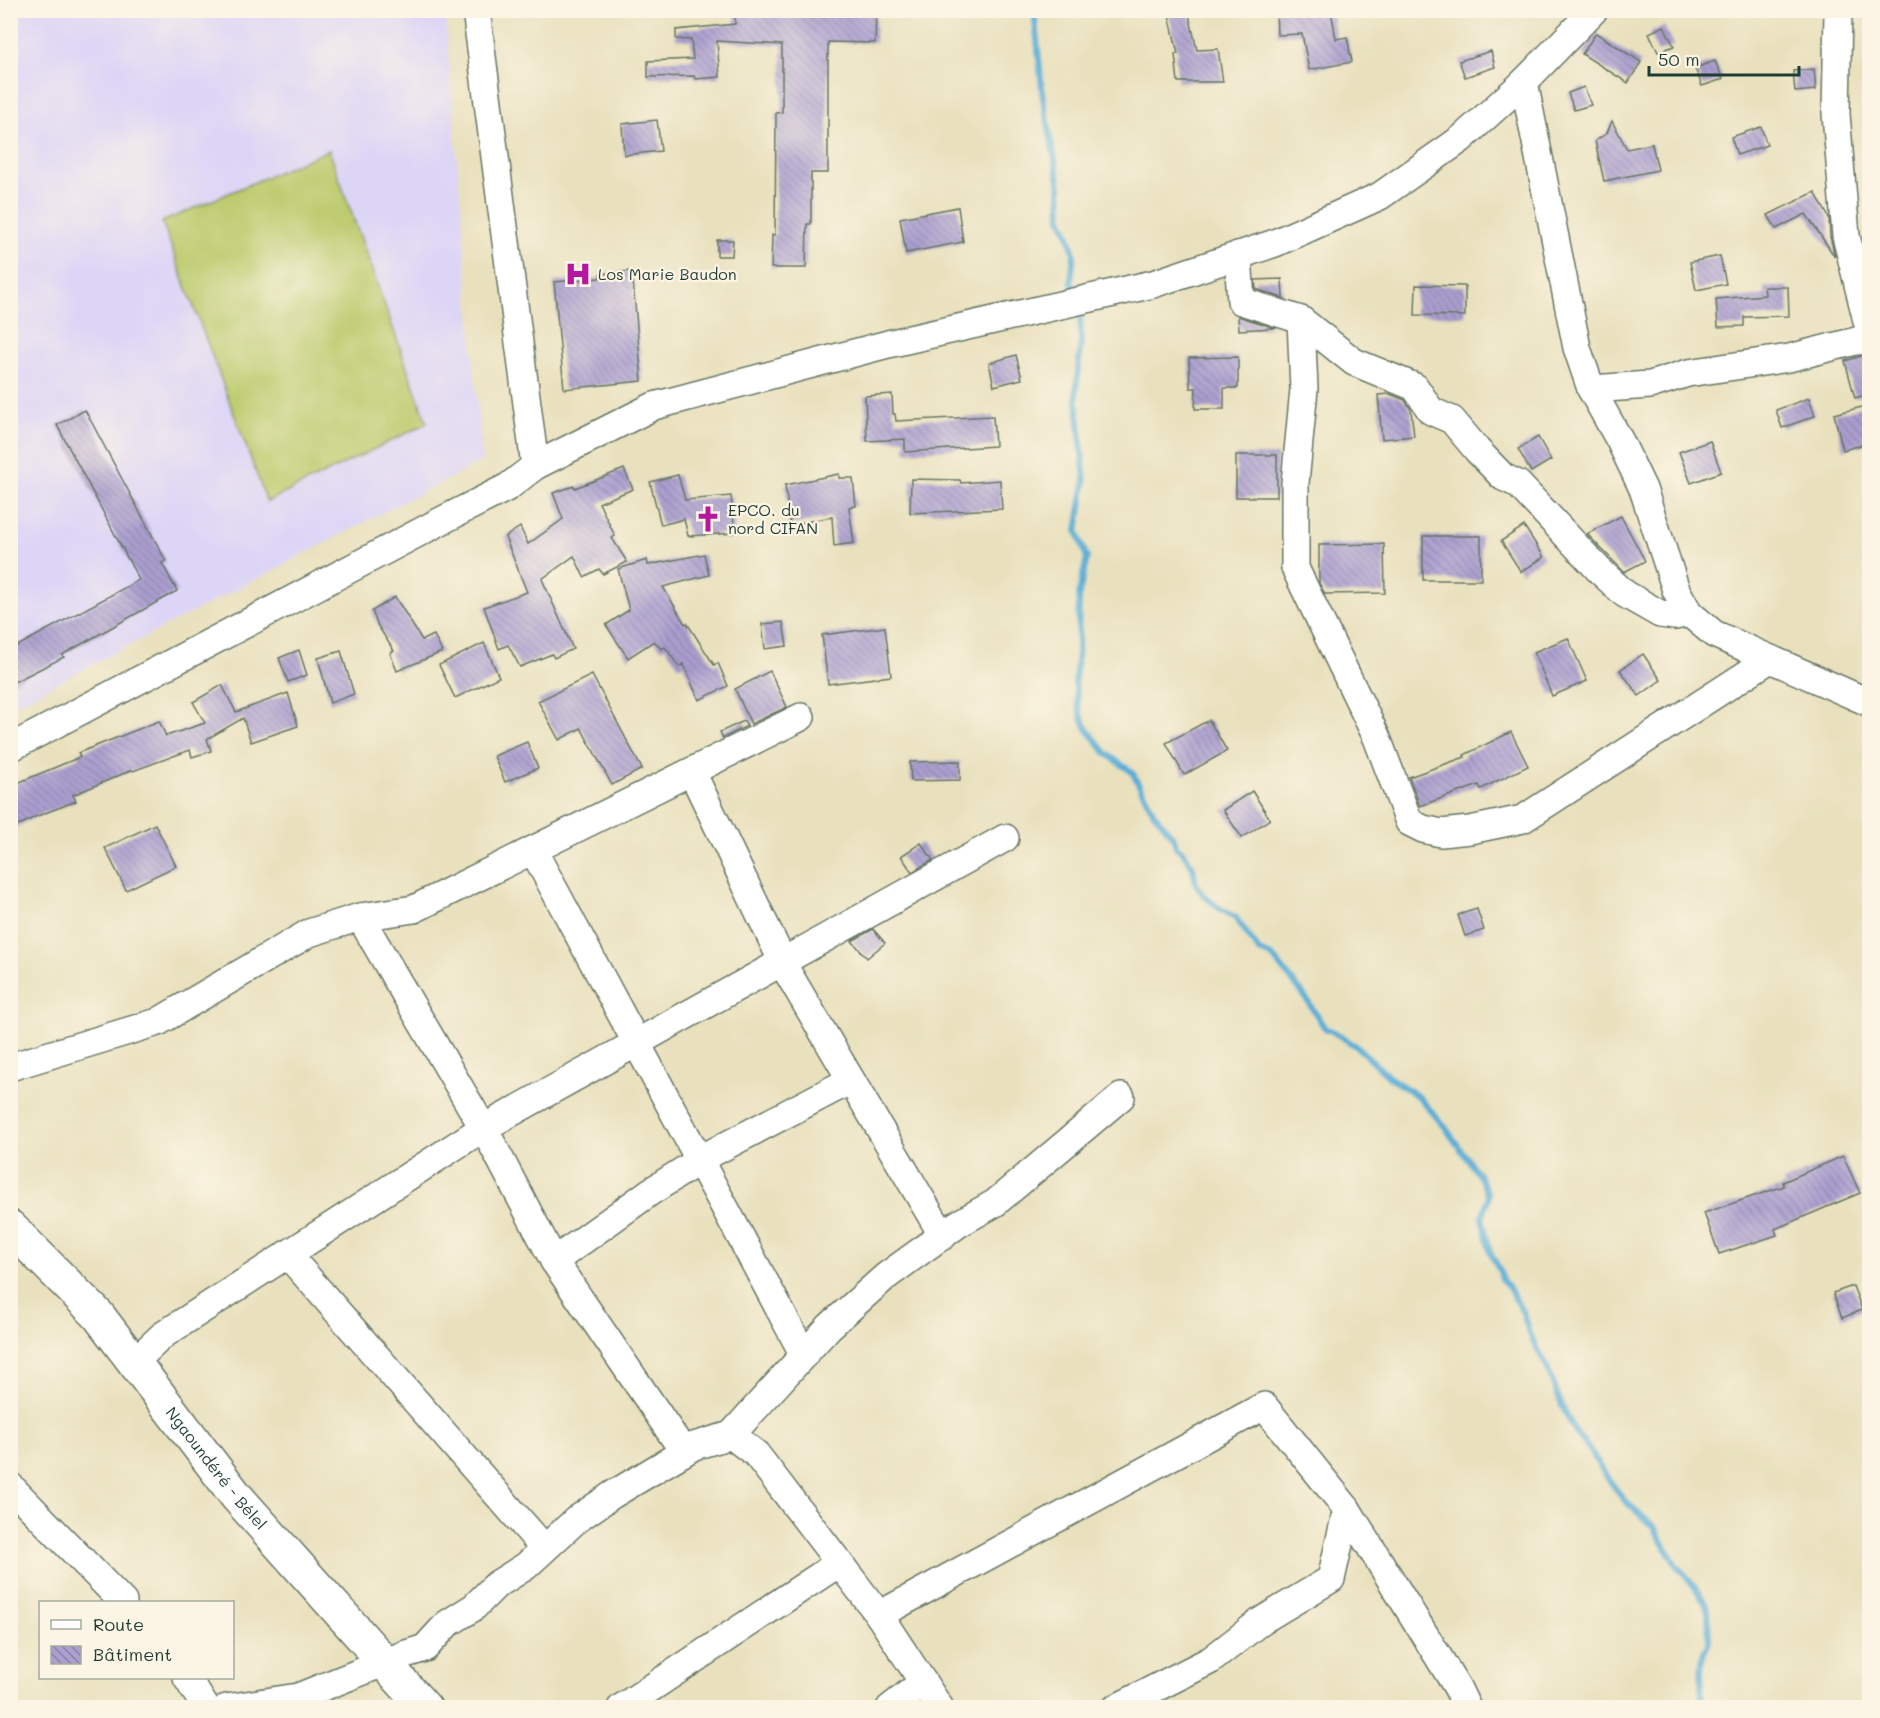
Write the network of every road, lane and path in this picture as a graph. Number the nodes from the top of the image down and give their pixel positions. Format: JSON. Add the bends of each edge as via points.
{"nodes":[{"id":1,"x":476,"y":10,"type":"edge"},
{"id":2,"x":1594,"y":10,"type":"edge"},
{"id":3,"x":1838,"y":10,"type":"edge"},
{"id":4,"x":1524,"y":82,"type":"junction"},
{"id":5,"x":1238,"y":255,"type":"junction"},
{"id":6,"x":1301,"y":320,"type":"junction"},
{"id":7,"x":1869,"y":333,"type":"edge"},
{"id":8,"x":1869,"y":340,"type":"edge"},
{"id":9,"x":1591,"y":389,"type":"junction"},
{"id":10,"x":535,"y":466,"type":"junction"},
{"id":11,"x":1689,"y":613,"type":"junction"},
{"id":12,"x":1770,"y":659,"type":"junction"},
{"id":13,"x":1869,"y":703,"type":"edge"},
{"id":14,"x":801,"y":717,"type":"dead end"},
{"id":15,"x":10,"y":748,"type":"edge"},
{"id":16,"x":692,"y":772,"type":"junction"},
{"id":17,"x":1005,"y":838,"type":"dead end"},
{"id":18,"x":533,"y":850,"type":"junction"},
{"id":19,"x":360,"y":917,"type":"junction"},
{"id":20,"x":783,"y":961,"type":"junction"},
{"id":21,"x":637,"y":1043,"type":"junction"},
{"id":22,"x":10,"y":1067,"type":"edge"},
{"id":23,"x":851,"y":1080,"type":"junction"},
{"id":24,"x":1121,"y":1097,"type":"dead end"},
{"id":25,"x":484,"y":1128,"type":"junction"},
{"id":26,"x":699,"y":1160,"type":"junction"},
{"id":27,"x":10,"y":1227,"type":"edge"},
{"id":28,"x":943,"y":1236,"type":"junction"},
{"id":29,"x":287,"y":1254,"type":"junction"},
{"id":30,"x":554,"y":1261,"type":"junction"},
{"id":31,"x":804,"y":1355,"type":"junction"},
{"id":32,"x":134,"y":1362,"type":"junction"},
{"id":33,"x":731,"y":1436,"type":"junction"},
{"id":34,"x":684,"y":1452,"type":"junction"},
{"id":35,"x":10,"y":1486,"type":"edge"},
{"id":36,"x":1347,"y":1509,"type":"junction"},
{"id":37,"x":544,"y":1548,"type":"junction"},
{"id":38,"x":839,"y":1563,"type":"junction"},
{"id":39,"x":122,"y":1601,"type":"edge"},
{"id":40,"x":879,"y":1615,"type":"junction"},
{"id":41,"x":386,"y":1663,"type":"junction"},
{"id":42,"x":188,"y":1679,"type":"edge"},
{"id":43,"x":923,"y":1682,"type":"junction"},
{"id":44,"x":206,"y":1707,"type":"edge"},
{"id":45,"x":226,"y":1707,"type":"edge"},
{"id":46,"x":425,"y":1707,"type":"edge"},
{"id":47,"x":621,"y":1707,"type":"edge"},
{"id":48,"x":890,"y":1707,"type":"edge"},
{"id":49,"x":940,"y":1707,"type":"edge"},
{"id":50,"x":1116,"y":1707,"type":"edge"},
{"id":51,"x":1467,"y":1707,"type":"edge"}],
"edges":[{"from":1,"to":10,"type":"street"},
{"from":2,"to":4,"type":"street"},
{"from":3,"to":7,"type":"street","via":[[1836,114],[1846,236]]},
{"from":4,"to":5,"type":"street","via":[[1461,139],[1380,196],[1275,243]]},
{"from":4,"to":9,"type":"street","via":[[1577,348]]},
{"from":5,"to":6,"type":"street","via":[[1241,301]]},
{"from":5,"to":10,"type":"street","via":[[1153,284],[888,344],[654,406]]},
{"from":6,"to":11,"type":"street","via":[[1354,362],[1415,387],[1431,411],[1452,420],[1503,477],[1518,484],[1624,594],[1660,614]]},
{"from":6,"to":12,"type":"street","via":[[1304,389],[1295,483],[1295,568],[1377,738],[1409,822],[1441,833],[1523,819]]},
{"from":8,"to":9,"type":"street","via":[[1789,358],[1688,373],[1650,385]]},
{"from":9,"to":11,"type":"street","via":[[1643,489],[1676,590]]},
{"from":10,"to":15,"type":"street","via":[[508,487]]},
{"from":11,"to":12,"type":"street","via":[[1714,634]]},
{"from":12,"to":13,"type":"street"},
{"from":14,"to":16,"type":"street"},
{"from":16,"to":18,"type":"street"},
{"from":16,"to":20,"type":"street"},
{"from":17,"to":20,"type":"street"},
{"from":18,"to":19,"type":"street","via":[[414,909]]},
{"from":18,"to":21,"type":"street"},
{"from":19,"to":22,"type":"street","via":[[309,933],[158,1022]]},
{"from":19,"to":25,"type":"street"},
{"from":20,"to":21,"type":"street"},
{"from":20,"to":23,"type":"street"},
{"from":21,"to":25,"type":"street"},
{"from":21,"to":26,"type":"street"},
{"from":23,"to":26,"type":"street"},
{"from":23,"to":28,"type":"street"},
{"from":24,"to":28,"type":"street","via":[[995,1203]]},
{"from":25,"to":29,"type":"street"},
{"from":25,"to":30,"type":"street"},
{"from":26,"to":30,"type":"street"},
{"from":26,"to":31,"type":"street"},
{"from":27,"to":32,"type":"main road","name":"Ngaoundéré - Bélel","via":[[98,1315]]},
{"from":28,"to":31,"type":"street","via":[[885,1277]]},
{"from":29,"to":32,"type":"street","via":[[163,1335]]},
{"from":29,"to":37,"type":"street"},
{"from":30,"to":34,"type":"street"},
{"from":31,"to":33,"type":"street"},
{"from":32,"to":41,"type":"main road","name":"Ngaoundéré - Bélel","via":[[237,1497]]},
{"from":33,"to":34,"type":"street"},
{"from":33,"to":38,"type":"street","via":[[756,1454]]},
{"from":34,"to":37,"type":"street","via":[[603,1501]]},
{"from":35,"to":39,"type":"street"},
{"from":36,"to":40,"type":"street","via":[[1264,1406]]},
{"from":36,"to":50,"type":"street","via":[[1331,1579],[1261,1621],[1211,1660]]},
{"from":36,"to":51,"type":"street"},
{"from":37,"to":41,"type":"street","via":[[526,1566],[496,1584],[474,1607],[447,1624],[426,1648]]},
{"from":38,"to":40,"type":"street"},
{"from":38,"to":47,"type":"street"},
{"from":40,"to":43,"type":"street"},
{"from":41,"to":45,"type":"street","via":[[298,1697]]},
{"from":41,"to":46,"type":"main road","name":"Ngaoundéré - Bélel"},
{"from":42,"to":44,"type":"street"},
{"from":43,"to":48,"type":"street"},
{"from":43,"to":49,"type":"street"}]}
